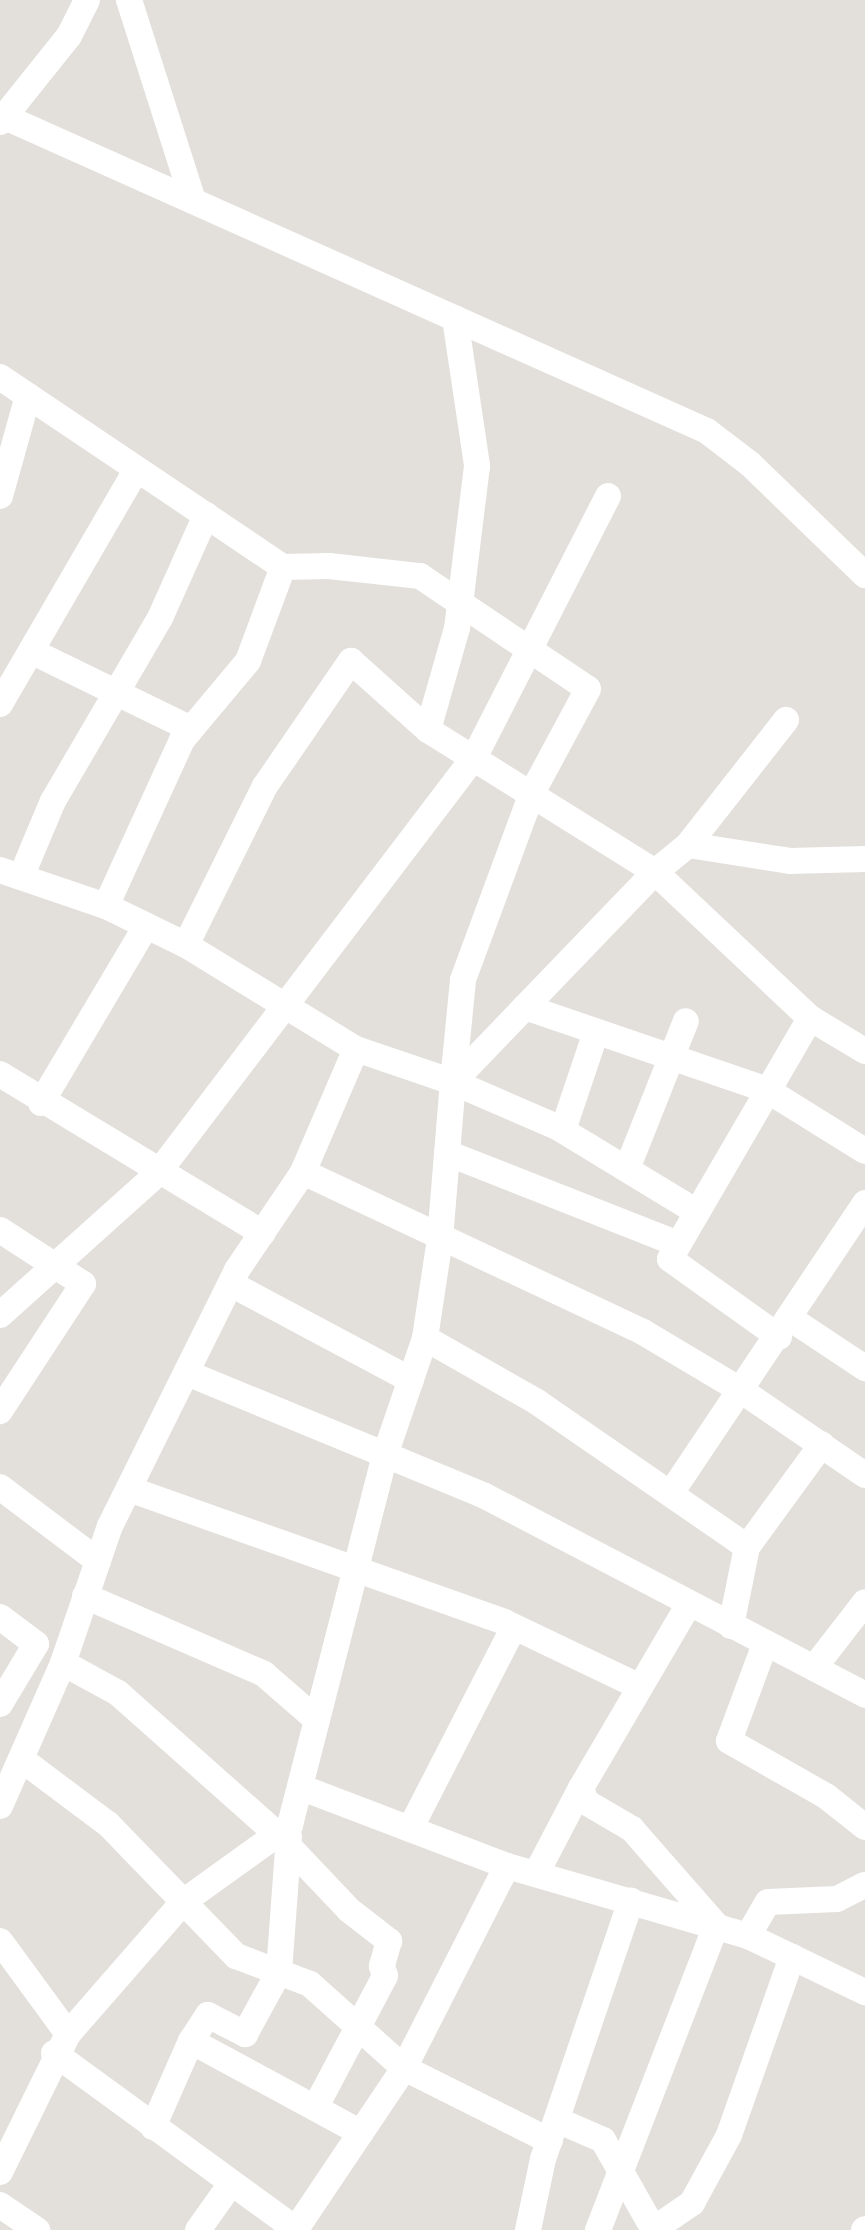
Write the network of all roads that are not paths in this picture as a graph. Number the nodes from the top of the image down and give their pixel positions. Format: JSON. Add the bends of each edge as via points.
{"nodes":[{"id":1,"x":87,"y":0,"type":"edge"},
{"id":2,"x":129,"y":0,"type":"edge"},
{"id":3,"x":3,"y":120,"type":"edge"},
{"id":4,"x":193,"y":201,"type":"junction"},
{"id":5,"x":455,"y":318,"type":"junction"},
{"id":6,"x":0,"y":377,"type":"edge"},
{"id":7,"x":28,"y":396,"type":"junction"},
{"id":8,"x":136,"y":470,"type":"junction"},
{"id":9,"x":0,"y":496,"type":"edge"},
{"id":10,"x":608,"y":496,"type":"dead end"},
{"id":11,"x":206,"y":515,"type":"junction"},
{"id":12,"x":283,"y":567,"type":"junction"},
{"id":13,"x":865,"y":575,"type":"edge"},
{"id":14,"x":460,"y":603,"type":"junction"},
{"id":15,"x":531,"y":650,"type":"junction"},
{"id":16,"x":31,"y":651,"type":"junction"},
{"id":17,"x":117,"y":692,"type":"junction"},
{"id":18,"x":0,"y":704,"type":"edge"},
{"id":19,"x":786,"y":720,"type":"dead end"},
{"id":20,"x":191,"y":729,"type":"junction"},
{"id":21,"x":428,"y":730,"type":"junction"},
{"id":22,"x":475,"y":756,"type":"junction"},
{"id":23,"x":532,"y":793,"type":"junction"},
{"id":24,"x":688,"y":845,"type":"junction"},
{"id":25,"x":865,"y":859,"type":"edge"},
{"id":26,"x":655,"y":872,"type":"junction"},
{"id":27,"x":10,"y":874,"type":"edge"},
{"id":28,"x":106,"y":906,"type":"junction"},
{"id":29,"x":146,"y":926,"type":"junction"},
{"id":30,"x":186,"y":945,"type":"junction"},
{"id":31,"x":525,"y":1007,"type":"junction"},
{"id":32,"x":287,"y":1008,"type":"junction"},
{"id":33,"x":810,"y":1018,"type":"junction"},
{"id":34,"x":686,"y":1021,"type":"dead end"},
{"id":35,"x":596,"y":1032,"type":"junction"},
{"id":36,"x":356,"y":1049,"type":"junction"},
{"id":37,"x":865,"y":1051,"type":"edge"},
{"id":38,"x":671,"y":1057,"type":"junction"},
{"id":39,"x":0,"y":1074,"type":"edge"},
{"id":40,"x":453,"y":1082,"type":"junction"},
{"id":41,"x":767,"y":1090,"type":"junction"},
{"id":42,"x":41,"y":1103,"type":"junction"},
{"id":43,"x":563,"y":1130,"type":"junction"},
{"id":44,"x":865,"y":1151,"type":"edge"},
{"id":45,"x":447,"y":1153,"type":"junction"},
{"id":46,"x":627,"y":1169,"type":"junction"},
{"id":47,"x":303,"y":1172,"type":"junction"},
{"id":48,"x":158,"y":1173,"type":"junction"},
{"id":49,"x":865,"y":1203,"type":"edge"},
{"id":50,"x":697,"y":1212,"type":"junction"},
{"id":51,"x":0,"y":1230,"type":"edge"},
{"id":52,"x":263,"y":1233,"type":"junction"},
{"id":53,"x":440,"y":1239,"type":"junction"},
{"id":54,"x":678,"y":1244,"type":"junction"},
{"id":55,"x":53,"y":1265,"type":"junction"},
{"id":56,"x":231,"y":1284,"type":"junction"},
{"id":57,"x":0,"y":1315,"type":"edge"},
{"id":58,"x":785,"y":1328,"type":"junction"},
{"id":59,"x":425,"y":1338,"type":"junction"},
{"id":60,"x":865,"y":1368,"type":"edge"},
{"id":61,"x":187,"y":1373,"type":"junction"},
{"id":62,"x":411,"y":1380,"type":"junction"},
{"id":63,"x":742,"y":1391,"type":"junction"},
{"id":64,"x":0,"y":1411,"type":"edge"},
{"id":65,"x":822,"y":1444,"type":"junction"},
{"id":66,"x":385,"y":1455,"type":"junction"},
{"id":67,"x":865,"y":1475,"type":"edge"},
{"id":68,"x":0,"y":1487,"type":"edge"},
{"id":69,"x":129,"y":1489,"type":"junction"},
{"id":70,"x":671,"y":1493,"type":"junction"},
{"id":71,"x":747,"y":1547,"type":"junction"},
{"id":72,"x":98,"y":1561,"type":"junction"},
{"id":73,"x":355,"y":1572,"type":"junction"},
{"id":74,"x":85,"y":1596,"type":"junction"},
{"id":75,"x":865,"y":1602,"type":"edge"},
{"id":76,"x":689,"y":1604,"type":"junction"},
{"id":77,"x":0,"y":1617,"type":"edge"},
{"id":78,"x":731,"y":1626,"type":"junction"},
{"id":79,"x":514,"y":1627,"type":"junction"},
{"id":80,"x":765,"y":1644,"type":"junction"},
{"id":81,"x":63,"y":1663,"type":"junction"},
{"id":82,"x":814,"y":1668,"type":"junction"},
{"id":83,"x":638,"y":1686,"type":"junction"},
{"id":84,"x":865,"y":1695,"type":"edge"},
{"id":85,"x":0,"y":1704,"type":"edge"},
{"id":86,"x":317,"y":1720,"type":"junction"},
{"id":87,"x":21,"y":1759,"type":"junction"},
{"id":88,"x":300,"y":1787,"type":"junction"},
{"id":89,"x":581,"y":1788,"type":"junction"},
{"id":90,"x":0,"y":1805,"type":"edge"},
{"id":91,"x":865,"y":1827,"type":"edge"},
{"id":92,"x":410,"y":1829,"type":"junction"},
{"id":93,"x":285,"y":1835,"type":"junction"},
{"id":94,"x":507,"y":1866,"type":"junction"},
{"id":95,"x":536,"y":1874,"type":"junction"},
{"id":96,"x":865,"y":1885,"type":"edge"},
{"id":97,"x":631,"y":1901,"type":"junction"},
{"id":98,"x":183,"y":1902,"type":"junction"},
{"id":99,"x":716,"y":1925,"type":"junction"},
{"id":100,"x":748,"y":1936,"type":"junction"},
{"id":101,"x":4,"y":1957,"type":"edge"},
{"id":102,"x":792,"y":1957,"type":"junction"},
{"id":103,"x":279,"y":1972,"type":"junction"},
{"id":104,"x":865,"y":1992,"type":"edge"},
{"id":105,"x":358,"y":2026,"type":"junction"},
{"id":106,"x":191,"y":2041,"type":"junction"},
{"id":107,"x":61,"y":2044,"type":"junction"},
{"id":108,"x":404,"y":2068,"type":"junction"},
{"id":109,"x":315,"y":2108,"type":"junction"},
{"id":110,"x":153,"y":2127,"type":"junction"},
{"id":111,"x":553,"y":2130,"type":"junction"},
{"id":112,"x":361,"y":2133,"type":"junction"},
{"id":113,"x":3,"y":2159,"type":"edge"},
{"id":114,"x":622,"y":2170,"type":"junction"},
{"id":115,"x":230,"y":2185,"type":"junction"},
{"id":116,"x":0,"y":2205,"type":"edge"},
{"id":117,"x":296,"y":2229,"type":"edge"},
{"id":118,"x":37,"y":2230,"type":"edge"},
{"id":119,"x":198,"y":2230,"type":"edge"},
{"id":120,"x":528,"y":2230,"type":"edge"},
{"id":121,"x":598,"y":2230,"type":"edge"},
{"id":122,"x":654,"y":2230,"type":"edge"}],
"edges":[{"from":1,"to":3,"type":"street","via":[[69,36]]},
{"from":2,"to":4,"type":"street"},
{"from":3,"to":4,"type":"street"},
{"from":4,"to":5,"type":"street"},
{"from":5,"to":13,"type":"street","via":[[707,431],[773,485]]},
{"from":5,"to":14,"type":"street","via":[[477,466]]},
{"from":6,"to":7,"type":"street"},
{"from":7,"to":8,"type":"street"},
{"from":7,"to":9,"type":"street"},
{"from":8,"to":11,"type":"street"},
{"from":8,"to":16,"type":"street"},
{"from":10,"to":15,"type":"street"},
{"from":11,"to":12,"type":"street"},
{"from":11,"to":17,"type":"street","via":[[160,618]]},
{"from":12,"to":14,"type":"street","via":[[329,566],[420,576]]},
{"from":12,"to":20,"type":"street","via":[[248,661]]},
{"from":14,"to":15,"type":"street"},
{"from":14,"to":21,"type":"street"},
{"from":15,"to":22,"type":"street"},
{"from":15,"to":23,"type":"street","via":[[588,689]]},
{"from":16,"to":17,"type":"street"},
{"from":16,"to":18,"type":"street"},
{"from":17,"to":20,"type":"street"},
{"from":17,"to":27,"type":"street"},
{"from":19,"to":24,"type":"street"},
{"from":20,"to":28,"type":"street"},
{"from":21,"to":22,"type":"street"},
{"from":21,"to":30,"type":"street","via":[[351,661],[265,786]]},
{"from":22,"to":23,"type":"street"},
{"from":22,"to":32,"type":"street"},
{"from":23,"to":26,"type":"street"},
{"from":23,"to":40,"type":"street","via":[[463,980]]},
{"from":24,"to":25,"type":"street","via":[[790,861]]},
{"from":24,"to":26,"type":"street"},
{"from":26,"to":31,"type":"street"},
{"from":26,"to":33,"type":"street"},
{"from":27,"to":28,"type":"street"},
{"from":28,"to":29,"type":"street"},
{"from":29,"to":30,"type":"street"},
{"from":29,"to":42,"type":"street"},
{"from":30,"to":32,"type":"street"},
{"from":31,"to":35,"type":"street"},
{"from":31,"to":40,"type":"street"},
{"from":32,"to":36,"type":"street"},
{"from":32,"to":48,"type":"street"},
{"from":33,"to":37,"type":"street"},
{"from":33,"to":41,"type":"street"},
{"from":34,"to":38,"type":"street"},
{"from":35,"to":38,"type":"street"},
{"from":35,"to":43,"type":"street"},
{"from":36,"to":40,"type":"street"},
{"from":36,"to":47,"type":"street"},
{"from":38,"to":41,"type":"street"},
{"from":38,"to":46,"type":"street"},
{"from":39,"to":42,"type":"street"},
{"from":40,"to":43,"type":"street"},
{"from":40,"to":45,"type":"street"},
{"from":41,"to":44,"type":"street"},
{"from":41,"to":50,"type":"street"},
{"from":42,"to":48,"type":"street"},
{"from":43,"to":46,"type":"street"},
{"from":45,"to":53,"type":"street"},
{"from":45,"to":54,"type":"street"},
{"from":46,"to":50,"type":"street"},
{"from":47,"to":52,"type":"street"},
{"from":47,"to":53,"type":"street"},
{"from":48,"to":52,"type":"street"},
{"from":48,"to":55,"type":"street"},
{"from":49,"to":58,"type":"street"},
{"from":50,"to":54,"type":"street"},
{"from":51,"to":55,"type":"street"},
{"from":52,"to":56,"type":"street"},
{"from":53,"to":59,"type":"street"},
{"from":53,"to":63,"type":"street","via":[[643,1332]]},
{"from":54,"to":58,"type":"street","via":[[670,1259]]},
{"from":55,"to":57,"type":"street"},
{"from":55,"to":64,"type":"street","via":[[83,1284]]},
{"from":56,"to":61,"type":"street"},
{"from":56,"to":62,"type":"street"},
{"from":58,"to":60,"type":"street"},
{"from":58,"to":63,"type":"street"},
{"from":59,"to":62,"type":"street"},
{"from":59,"to":70,"type":"street","via":[[537,1402]]},
{"from":61,"to":66,"type":"street"},
{"from":61,"to":69,"type":"street"},
{"from":62,"to":66,"type":"street"},
{"from":63,"to":65,"type":"street"},
{"from":63,"to":70,"type":"street"},
{"from":65,"to":67,"type":"street"},
{"from":65,"to":71,"type":"street"},
{"from":66,"to":73,"type":"street"},
{"from":66,"to":76,"type":"street","via":[[485,1496]]},
{"from":68,"to":72,"type":"street"},
{"from":69,"to":72,"type":"street"},
{"from":69,"to":73,"type":"street"},
{"from":70,"to":71,"type":"street"},
{"from":71,"to":78,"type":"street"},
{"from":72,"to":74,"type":"street"},
{"from":73,"to":79,"type":"street"},
{"from":73,"to":86,"type":"street"},
{"from":74,"to":81,"type":"street"},
{"from":74,"to":86,"type":"street","via":[[264,1674]]},
{"from":75,"to":82,"type":"street"},
{"from":76,"to":78,"type":"street"},
{"from":76,"to":83,"type":"street"},
{"from":77,"to":85,"type":"street","via":[[36,1644]]},
{"from":78,"to":80,"type":"street"},
{"from":79,"to":83,"type":"street"},
{"from":79,"to":92,"type":"street"},
{"from":80,"to":82,"type":"street"},
{"from":80,"to":91,"type":"street","via":[[729,1741],[826,1796]]},
{"from":81,"to":87,"type":"street"},
{"from":81,"to":93,"type":"street","via":[[118,1693]]},
{"from":82,"to":84,"type":"street"},
{"from":83,"to":89,"type":"street"},
{"from":86,"to":88,"type":"street"},
{"from":87,"to":90,"type":"street"},
{"from":87,"to":98,"type":"street","via":[[108,1824]]},
{"from":88,"to":92,"type":"street"},
{"from":88,"to":93,"type":"street"},
{"from":89,"to":95,"type":"street"},
{"from":89,"to":99,"type":"street","via":[[586,1802],[632,1829]]},
{"from":92,"to":94,"type":"street"},
{"from":93,"to":98,"type":"street"},
{"from":93,"to":103,"type":"street"},
{"from":93,"to":105,"type":"street","via":[[349,1910],[389,1941],[382,1966],[385,1976]]},
{"from":94,"to":95,"type":"street"},
{"from":94,"to":108,"type":"street"},
{"from":95,"to":97,"type":"street"},
{"from":96,"to":100,"type":"street","via":[[837,1899],[768,1902]]},
{"from":97,"to":99,"type":"street"},
{"from":97,"to":111,"type":"street"},
{"from":98,"to":103,"type":"street","via":[[236,1956]]},
{"from":98,"to":107,"type":"street"},
{"from":99,"to":100,"type":"street"},
{"from":99,"to":114,"type":"street"},
{"from":100,"to":102,"type":"street"},
{"from":101,"to":107,"type":"street"},
{"from":102,"to":104,"type":"street"},
{"from":102,"to":122,"type":"street","via":[[729,2135],[692,2203]]},
{"from":103,"to":105,"type":"street","via":[[310,1984]]},
{"from":103,"to":106,"type":"street","via":[[245,2034],[208,2015]]},
{"from":105,"to":108,"type":"street"},
{"from":105,"to":109,"type":"street"},
{"from":106,"to":109,"type":"street"},
{"from":106,"to":110,"type":"street"},
{"from":107,"to":110,"type":"street"},
{"from":107,"to":113,"type":"street"},
{"from":108,"to":111,"type":"street"},
{"from":108,"to":112,"type":"street"},
{"from":109,"to":112,"type":"street"},
{"from":110,"to":115,"type":"street"},
{"from":111,"to":114,"type":"street","via":[[603,2140]]},
{"from":111,"to":120,"type":"street"},
{"from":112,"to":117,"type":"street"},
{"from":114,"to":121,"type":"street"},
{"from":114,"to":122,"type":"street"},
{"from":115,"to":117,"type":"street"},
{"from":115,"to":119,"type":"street"},
{"from":116,"to":118,"type":"street"}]}
